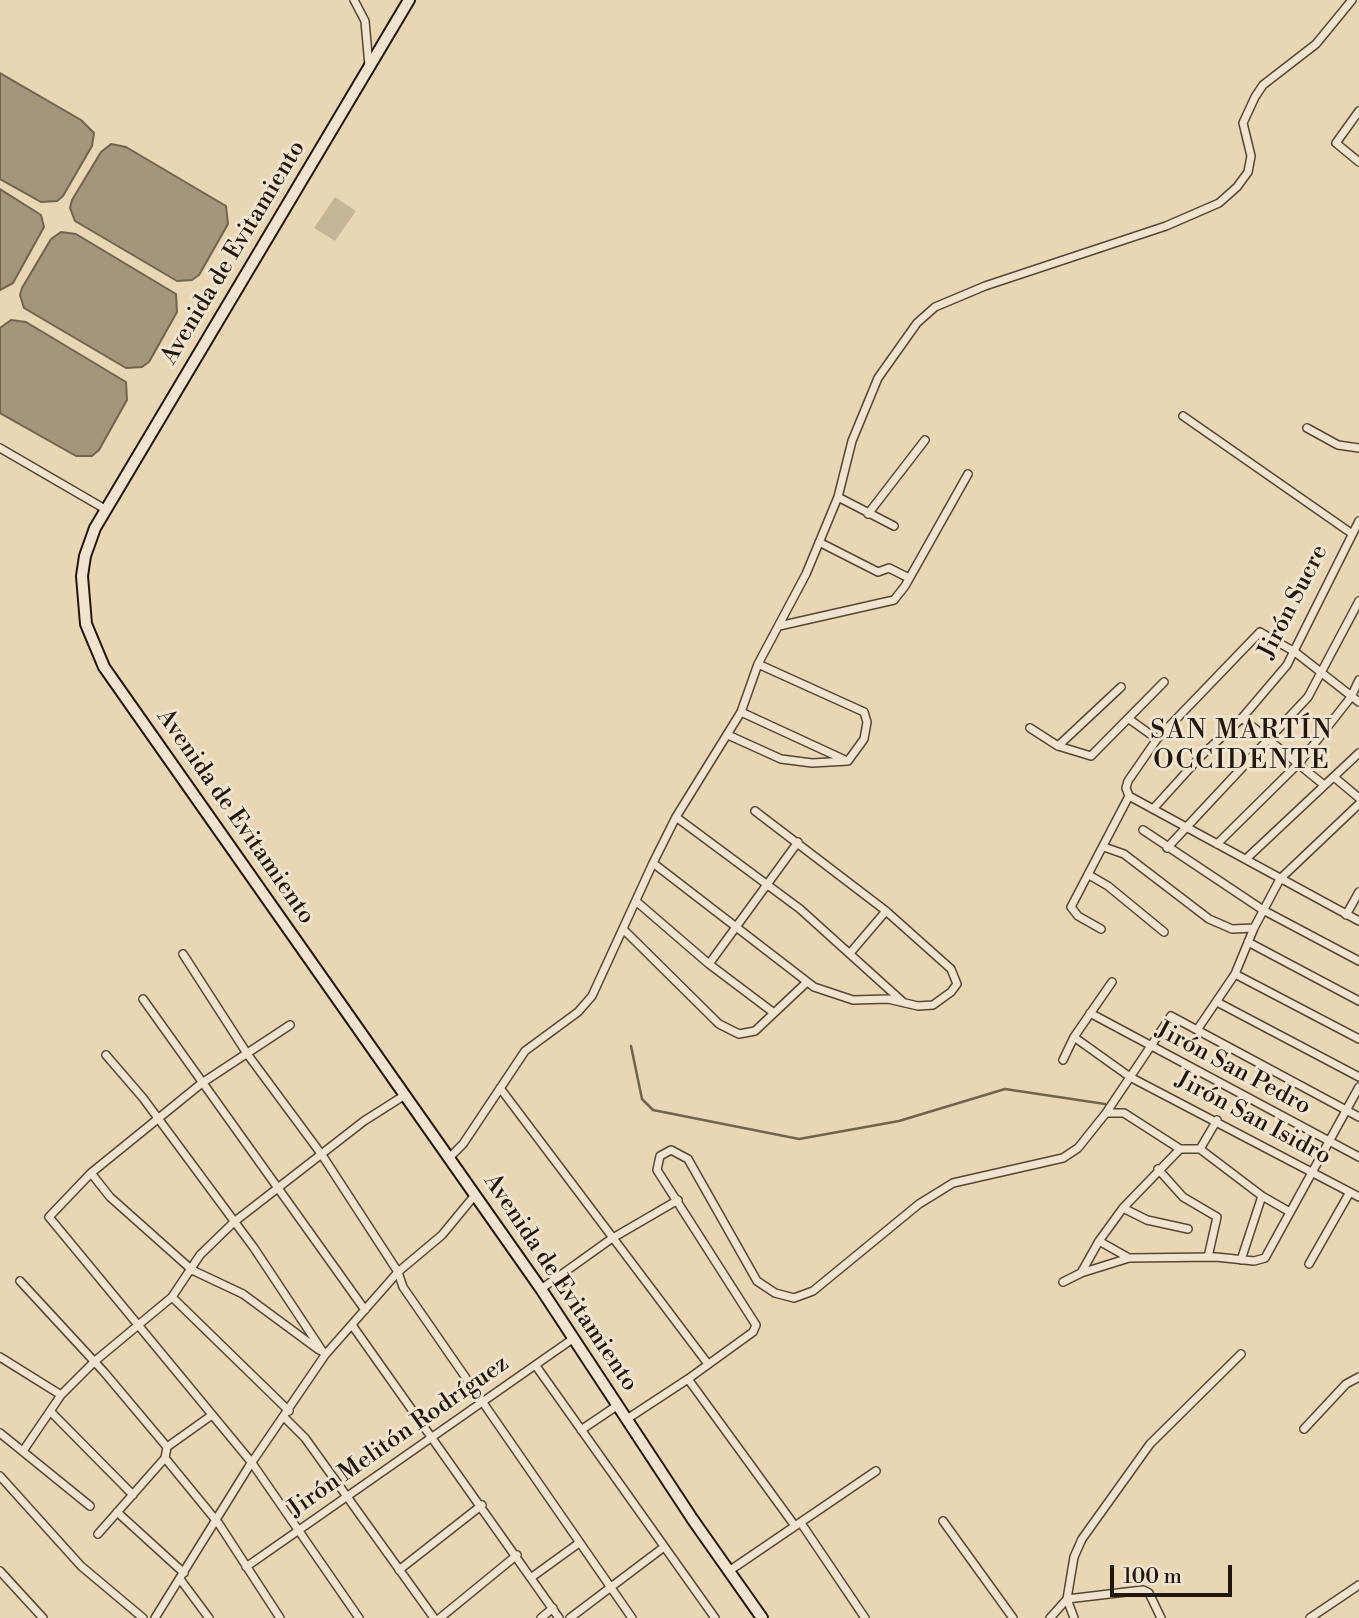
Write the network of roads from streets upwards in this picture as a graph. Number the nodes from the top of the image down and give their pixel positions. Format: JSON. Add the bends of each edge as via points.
{"nodes":[{"id":1,"x":354,"y":0,"type":"edge"},
{"id":2,"x":409,"y":0,"type":"edge"},
{"id":3,"x":1352,"y":0,"type":"edge"},
{"id":4,"x":370,"y":67,"type":"junction"},
{"id":5,"x":1359,"y":111,"type":"edge"},
{"id":6,"x":1359,"y":162,"type":"edge"},
{"id":7,"x":1183,"y":416,"type":"dead end"},
{"id":8,"x":1307,"y":428,"type":"dead end"},
{"id":9,"x":925,"y":440,"type":"dead end"},
{"id":10,"x":0,"y":448,"type":"edge"},
{"id":11,"x":1359,"y":448,"type":"edge"},
{"id":12,"x":968,"y":474,"type":"dead end"},
{"id":13,"x":838,"y":497,"type":"junction"},
{"id":14,"x":105,"y":509,"type":"junction"},
{"id":15,"x":868,"y":514,"type":"junction"},
{"id":16,"x":1359,"y":521,"type":"edge"},
{"id":17,"x":894,"y":526,"type":"dead end"},
{"id":18,"x":1351,"y":533,"type":"junction"},
{"id":19,"x":819,"y":541,"type":"junction"},
{"id":20,"x":909,"y":578,"type":"junction"},
{"id":21,"x":1359,"y":601,"type":"edge"},
{"id":22,"x":779,"y":626,"type":"junction"},
{"id":23,"x":1295,"y":652,"type":"junction"},
{"id":24,"x":758,"y":664,"type":"junction"},
{"id":25,"x":1323,"y":674,"type":"junction"},
{"id":26,"x":1359,"y":680,"type":"edge"},
{"id":27,"x":1164,"y":682,"type":"dead end"},
{"id":28,"x":1121,"y":687,"type":"dead end"},
{"id":29,"x":1351,"y":697,"type":"junction"},
{"id":30,"x":1359,"y":702,"type":"edge"},
{"id":31,"x":741,"y":712,"type":"junction"},
{"id":32,"x":1242,"y":718,"type":"junction"},
{"id":33,"x":1129,"y":719,"type":"junction"},
{"id":34,"x":1030,"y":728,"type":"dead end"},
{"id":35,"x":727,"y":734,"type":"junction"},
{"id":36,"x":1157,"y":739,"type":"junction"},
{"id":37,"x":1270,"y":740,"type":"junction"},
{"id":38,"x":1058,"y":746,"type":"junction"},
{"id":39,"x":1359,"y":753,"type":"edge"},
{"id":40,"x":848,"y":761,"type":"junction"},
{"id":41,"x":1300,"y":762,"type":"junction"},
{"id":42,"x":1334,"y":778,"type":"junction"},
{"id":43,"x":1324,"y":785,"type":"junction"},
{"id":44,"x":1129,"y":796,"type":"junction"},
{"id":45,"x":1358,"y":804,"type":"edge"},
{"id":46,"x":1153,"y":809,"type":"junction"},
{"id":47,"x":755,"y":811,"type":"dead end"},
{"id":48,"x":676,"y":817,"type":"junction"},
{"id":49,"x":1184,"y":827,"type":"junction"},
{"id":50,"x":1143,"y":830,"type":"dead end"},
{"id":51,"x":798,"y":842,"type":"junction"},
{"id":52,"x":1217,"y":844,"type":"junction"},
{"id":53,"x":1104,"y":847,"type":"junction"},
{"id":54,"x":1167,"y":848,"type":"junction"},
{"id":55,"x":1245,"y":859,"type":"junction"},
{"id":56,"x":653,"y":863,"type":"junction"},
{"id":57,"x":1089,"y":875,"type":"junction"},
{"id":58,"x":1280,"y":879,"type":"junction"},
{"id":59,"x":768,"y":885,"type":"junction"},
{"id":60,"x":1359,"y":892,"type":"edge"},
{"id":61,"x":637,"y":902,"type":"junction"},
{"id":62,"x":1263,"y":910,"type":"junction"},
{"id":63,"x":886,"y":911,"type":"junction"},
{"id":64,"x":1346,"y":915,"type":"junction"},
{"id":65,"x":1359,"y":921,"type":"edge"},
{"id":66,"x":738,"y":926,"type":"junction"},
{"id":67,"x":1254,"y":928,"type":"junction"},
{"id":68,"x":1101,"y":929,"type":"dead end"},
{"id":69,"x":624,"y":930,"type":"junction"},
{"id":70,"x":1164,"y":932,"type":"dead end"},
{"id":71,"x":1248,"y":942,"type":"junction"},
{"id":72,"x":850,"y":952,"type":"junction"},
{"id":73,"x":183,"y":954,"type":"dead end"},
{"id":74,"x":1359,"y":961,"type":"edge"},
{"id":75,"x":709,"y":964,"type":"junction"},
{"id":76,"x":1235,"y":974,"type":"junction"},
{"id":77,"x":807,"y":982,"type":"junction"},
{"id":78,"x":1112,"y":982,"type":"dead end"},
{"id":79,"x":143,"y":999,"type":"dead end"},
{"id":80,"x":1359,"y":1001,"type":"edge"},
{"id":81,"x":1217,"y":1002,"type":"junction"},
{"id":82,"x":905,"y":1004,"type":"junction"},
{"id":83,"x":774,"y":1013,"type":"junction"},
{"id":84,"x":1090,"y":1013,"type":"junction"},
{"id":85,"x":290,"y":1024,"type":"dead end"},
{"id":86,"x":1197,"y":1030,"type":"junction"},
{"id":87,"x":1074,"y":1037,"type":"junction"},
{"id":88,"x":1359,"y":1039,"type":"edge"},
{"id":89,"x":1152,"y":1048,"type":"junction"},
{"id":90,"x":106,"y":1055,"type":"dead end"},
{"id":91,"x":248,"y":1055,"type":"junction"},
{"id":92,"x":1063,"y":1060,"type":"dead end"},
{"id":93,"x":1130,"y":1077,"type":"junction"},
{"id":94,"x":1359,"y":1077,"type":"edge"},
{"id":95,"x":202,"y":1083,"type":"junction"},
{"id":96,"x":1359,"y":1087,"type":"edge"},
{"id":97,"x":500,"y":1088,"type":"junction"},
{"id":98,"x":405,"y":1096,"type":"junction"},
{"id":99,"x":1346,"y":1111,"type":"junction"},
{"id":100,"x":1106,"y":1113,"type":"junction"},
{"id":101,"x":1359,"y":1118,"type":"edge"},
{"id":102,"x":157,"y":1119,"type":"junction"},
{"id":103,"x":1217,"y":1120,"type":"junction"},
{"id":104,"x":1329,"y":1141,"type":"junction"},
{"id":105,"x":1180,"y":1149,"type":"junction"},
{"id":106,"x":1200,"y":1149,"type":"junction"},
{"id":107,"x":322,"y":1155,"type":"junction"},
{"id":108,"x":1359,"y":1157,"type":"edge"},
{"id":109,"x":449,"y":1158,"type":"junction"},
{"id":110,"x":1158,"y":1169,"type":"junction"},
{"id":111,"x":91,"y":1173,"type":"junction"},
{"id":112,"x":1312,"y":1173,"type":"junction"},
{"id":113,"x":278,"y":1189,"type":"junction"},
{"id":114,"x":1350,"y":1192,"type":"junction"},
{"id":115,"x":475,"y":1195,"type":"junction"},
{"id":116,"x":1262,"y":1196,"type":"junction"},
{"id":117,"x":1359,"y":1197,"type":"edge"},
{"id":118,"x":678,"y":1200,"type":"junction"},
{"id":119,"x":1124,"y":1208,"type":"junction"},
{"id":120,"x":1290,"y":1212,"type":"junction"},
{"id":121,"x":234,"y":1222,"type":"junction"},
{"id":122,"x":1188,"y":1229,"type":"dead end"},
{"id":123,"x":611,"y":1238,"type":"junction"},
{"id":124,"x":1098,"y":1241,"type":"junction"},
{"id":125,"x":1208,"y":1257,"type":"junction"},
{"id":126,"x":1129,"y":1258,"type":"junction"},
{"id":127,"x":1241,"y":1260,"type":"junction"},
{"id":128,"x":1310,"y":1264,"type":"dead end"},
{"id":129,"x":192,"y":1270,"type":"junction"},
{"id":130,"x":398,"y":1272,"type":"junction"},
{"id":131,"x":1081,"y":1273,"type":"junction"},
{"id":132,"x":20,"y":1281,"type":"dead end"},
{"id":133,"x":1063,"y":1282,"type":"dead end"},
{"id":134,"x":541,"y":1289,"type":"junction"},
{"id":135,"x":172,"y":1297,"type":"junction"},
{"id":136,"x":365,"y":1310,"type":"junction"},
{"id":137,"x":352,"y":1325,"type":"junction"},
{"id":138,"x":139,"y":1328,"type":"junction"},
{"id":139,"x":573,"y":1338,"type":"junction"},
{"id":140,"x":1241,"y":1354,"type":"dead end"},
{"id":141,"x":325,"y":1355,"type":"junction"},
{"id":142,"x":0,"y":1357,"type":"edge"},
{"id":143,"x":95,"y":1361,"type":"junction"},
{"id":144,"x":708,"y":1364,"type":"junction"},
{"id":145,"x":536,"y":1366,"type":"junction"},
{"id":146,"x":1359,"y":1377,"type":"edge"},
{"id":147,"x":688,"y":1379,"type":"junction"},
{"id":148,"x":61,"y":1395,"type":"junction"},
{"id":149,"x":483,"y":1404,"type":"junction"},
{"id":150,"x":618,"y":1405,"type":"junction"},
{"id":151,"x":52,"y":1413,"type":"junction"},
{"id":152,"x":287,"y":1414,"type":"junction"},
{"id":153,"x":212,"y":1415,"type":"junction"},
{"id":154,"x":627,"y":1419,"type":"junction"},
{"id":155,"x":1304,"y":1429,"type":"dead end"},
{"id":156,"x":581,"y":1430,"type":"junction"},
{"id":157,"x":0,"y":1433,"type":"edge"},
{"id":158,"x":434,"y":1437,"type":"junction"},
{"id":159,"x":167,"y":1447,"type":"junction"},
{"id":160,"x":23,"y":1451,"type":"junction"},
{"id":161,"x":165,"y":1458,"type":"junction"},
{"id":162,"x":252,"y":1463,"type":"junction"},
{"id":163,"x":876,"y":1471,"type":"dead end"},
{"id":164,"x":0,"y":1476,"type":"edge"},
{"id":165,"x":133,"y":1495,"type":"junction"},
{"id":166,"x":346,"y":1495,"type":"junction"},
{"id":167,"x":482,"y":1505,"type":"junction"},
{"id":168,"x":90,"y":1507,"type":"dead end"},
{"id":169,"x":117,"y":1512,"type":"junction"},
{"id":170,"x":215,"y":1520,"type":"junction"},
{"id":171,"x":943,"y":1521,"type":"dead end"},
{"id":172,"x":798,"y":1524,"type":"junction"},
{"id":173,"x":298,"y":1530,"type":"junction"},
{"id":174,"x":98,"y":1534,"type":"dead end"},
{"id":175,"x":579,"y":1543,"type":"junction"},
{"id":176,"x":664,"y":1547,"type":"junction"},
{"id":177,"x":517,"y":1556,"type":"junction"},
{"id":178,"x":246,"y":1567,"type":"junction"},
{"id":179,"x":399,"y":1570,"type":"junction"},
{"id":180,"x":729,"y":1571,"type":"junction"},
{"id":181,"x":182,"y":1576,"type":"junction"},
{"id":182,"x":2,"y":1577,"type":"edge"},
{"id":183,"x":532,"y":1577,"type":"junction"},
{"id":184,"x":1359,"y":1585,"type":"edge"},
{"id":185,"x":609,"y":1587,"type":"junction"},
{"id":186,"x":1067,"y":1599,"type":"junction"},
{"id":187,"x":553,"y":1608,"type":"junction"},
{"id":188,"x":43,"y":1618,"type":"edge"},
{"id":189,"x":142,"y":1618,"type":"edge"},
{"id":190,"x":155,"y":1618,"type":"edge"},
{"id":191,"x":209,"y":1618,"type":"edge"},
{"id":192,"x":280,"y":1618,"type":"edge"},
{"id":193,"x":359,"y":1618,"type":"edge"},
{"id":194,"x":434,"y":1618,"type":"edge"},
{"id":195,"x":440,"y":1618,"type":"edge"},
{"id":196,"x":541,"y":1618,"type":"edge"},
{"id":197,"x":559,"y":1618,"type":"edge"},
{"id":198,"x":570,"y":1618,"type":"edge"},
{"id":199,"x":632,"y":1618,"type":"edge"},
{"id":200,"x":715,"y":1618,"type":"edge"},
{"id":201,"x":762,"y":1618,"type":"edge"},
{"id":202,"x":865,"y":1618,"type":"edge"},
{"id":203,"x":1013,"y":1618,"type":"edge"},
{"id":204,"x":1050,"y":1618,"type":"edge"},
{"id":205,"x":1074,"y":1618,"type":"edge"},
{"id":206,"x":1161,"y":1618,"type":"edge"},
{"id":207,"x":1310,"y":1618,"type":"edge"}],
"edges":[{"from":1,"to":4,"type":"street","via":[[365,21]]},
{"from":2,"to":4,"type":"street","name":"Avenida de Evitamiento"},
{"from":3,"to":13,"type":"street","via":[[1316,44],[1263,85],[1255,97],[1244,123],[1251,156],[1248,172],[1219,203],[1166,226],[985,286],[925,314],[878,378],[852,441]]},
{"from":4,"to":14,"type":"street","name":"Avenida de Evitamiento"},
{"from":5,"to":6,"type":"street","via":[[1335,143]]},
{"from":7,"to":18,"type":"street"},
{"from":8,"to":11,"type":"street","via":[[1338,445]]},
{"from":9,"to":15,"type":"street"},
{"from":10,"to":14,"type":"street"},
{"from":12,"to":20,"type":"street"},
{"from":13,"to":15,"type":"street"},
{"from":13,"to":19,"type":"street"},
{"from":14,"to":98,"type":"street","name":"Avenida de Evitamiento","via":[[89,541],[82,576],[82,602],[92,644]]},
{"from":15,"to":17,"type":"street"},
{"from":16,"to":18,"type":"street","name":"Jirón Sucre"},
{"from":18,"to":23,"type":"street","name":"Jirón Sucre"},
{"from":19,"to":20,"type":"street","via":[[878,572],[889,569]]},
{"from":19,"to":22,"type":"street"},
{"from":20,"to":22,"type":"street","via":[[894,600]]},
{"from":21,"to":25,"type":"street"},
{"from":22,"to":24,"type":"street"},
{"from":23,"to":25,"type":"street"},
{"from":23,"to":32,"type":"street","name":"Jirón Sucre"},
{"from":23,"to":36,"type":"street","via":[[1260,632]]},
{"from":24,"to":31,"type":"street"},
{"from":24,"to":40,"type":"street","via":[[864,712],[864,740]]},
{"from":25,"to":29,"type":"street"},
{"from":25,"to":37,"type":"street"},
{"from":26,"to":29,"type":"street"},
{"from":27,"to":33,"type":"street"},
{"from":28,"to":38,"type":"street"},
{"from":29,"to":30,"type":"street"},
{"from":29,"to":41,"type":"street"},
{"from":31,"to":35,"type":"street"},
{"from":31,"to":40,"type":"street"},
{"from":32,"to":37,"type":"street"},
{"from":32,"to":46,"type":"street","name":"Jirón Sucre"},
{"from":33,"to":36,"type":"street"},
{"from":33,"to":38,"type":"street","via":[[1091,756]]},
{"from":34,"to":38,"type":"street"},
{"from":35,"to":40,"type":"street","via":[[781,759],[812,764]]},
{"from":35,"to":48,"type":"street"},
{"from":36,"to":44,"type":"street","via":[[1128,781]]},
{"from":37,"to":41,"type":"street"},
{"from":37,"to":49,"type":"street"},
{"from":39,"to":42,"type":"street"},
{"from":41,"to":43,"type":"street"},
{"from":41,"to":52,"type":"street"},
{"from":42,"to":43,"type":"street"},
{"from":42,"to":45,"type":"street"},
{"from":43,"to":55,"type":"street"},
{"from":44,"to":46,"type":"street"},
{"from":44,"to":53,"type":"street"},
{"from":45,"to":58,"type":"street"},
{"from":46,"to":49,"type":"street"},
{"from":47,"to":51,"type":"street"},
{"from":48,"to":56,"type":"street"},
{"from":48,"to":59,"type":"street"},
{"from":49,"to":52,"type":"street"},
{"from":49,"to":54,"type":"street"},
{"from":50,"to":54,"type":"street"},
{"from":51,"to":59,"type":"street"},
{"from":51,"to":63,"type":"street"},
{"from":52,"to":55,"type":"street"},
{"from":53,"to":57,"type":"street"},
{"from":53,"to":67,"type":"street","via":[[1124,854],[1209,919],[1232,929]]},
{"from":54,"to":62,"type":"street"},
{"from":55,"to":58,"type":"street"},
{"from":56,"to":61,"type":"street"},
{"from":56,"to":66,"type":"street"},
{"from":57,"to":68,"type":"street","via":[[1071,907]]},
{"from":57,"to":70,"type":"street"},
{"from":58,"to":62,"type":"street"},
{"from":58,"to":64,"type":"street"},
{"from":59,"to":66,"type":"street"},
{"from":59,"to":72,"type":"street"},
{"from":60,"to":64,"type":"street"},
{"from":61,"to":69,"type":"street"},
{"from":61,"to":75,"type":"street"},
{"from":62,"to":67,"type":"street"},
{"from":62,"to":74,"type":"street"},
{"from":63,"to":72,"type":"street"},
{"from":63,"to":82,"type":"street","via":[[951,969],[957,980],[951,992],[933,1005]]},
{"from":64,"to":65,"type":"street"},
{"from":66,"to":75,"type":"street"},
{"from":66,"to":77,"type":"street"},
{"from":67,"to":71,"type":"street"},
{"from":69,"to":83,"type":"street","via":[[719,1024],[739,1034],[755,1031]]},
{"from":69,"to":97,"type":"street","via":[[587,1002],[525,1051]]},
{"from":71,"to":76,"type":"street"},
{"from":71,"to":80,"type":"street"},
{"from":72,"to":82,"type":"street"},
{"from":73,"to":91,"type":"street"},
{"from":75,"to":83,"type":"street"},
{"from":76,"to":81,"type":"street"},
{"from":76,"to":88,"type":"street"},
{"from":77,"to":82,"type":"street","via":[[853,1000],[888,999]]},
{"from":77,"to":83,"type":"street"},
{"from":78,"to":84,"type":"street"},
{"from":79,"to":95,"type":"street"},
{"from":81,"to":86,"type":"street"},
{"from":81,"to":94,"type":"street"},
{"from":84,"to":87,"type":"street"},
{"from":84,"to":89,"type":"street","name":"Jirón San Pedro"},
{"from":85,"to":91,"type":"street"},
{"from":86,"to":89,"type":"street","via":[[1171,1016]]},
{"from":86,"to":99,"type":"street"},
{"from":87,"to":92,"type":"street"},
{"from":87,"to":93,"type":"street","name":"Jirón San Isidro"},
{"from":89,"to":93,"type":"street"},
{"from":89,"to":104,"type":"street","name":"Jirón San Pedro"},
{"from":90,"to":102,"type":"street"},
{"from":91,"to":95,"type":"street"},
{"from":91,"to":107,"type":"street"},
{"from":93,"to":100,"type":"street"},
{"from":93,"to":103,"type":"street","name":"Jirón San Isidro"},
{"from":95,"to":102,"type":"street"},
{"from":95,"to":113,"type":"street"},
{"from":96,"to":99,"type":"street"},
{"from":97,"to":109,"type":"street"},
{"from":97,"to":123,"type":"street"},
{"from":98,"to":107,"type":"street"},
{"from":98,"to":109,"type":"street","name":"Avenida de Evitamiento"},
{"from":99,"to":101,"type":"street"},
{"from":99,"to":104,"type":"street"},
{"from":100,"to":105,"type":"street","via":[[1124,1113]]},
{"from":100,"to":118,"type":"street","via":[[1078,1148],[1063,1158],[953,1183],[919,1204],[813,1290],[794,1298],[757,1281],[688,1159],[671,1150],[660,1156],[657,1170]]},
{"from":102,"to":111,"type":"street"},
{"from":102,"to":121,"type":"street"},
{"from":103,"to":106,"type":"street"},
{"from":103,"to":112,"type":"street","name":"Jirón San Isidro"},
{"from":104,"to":108,"type":"street","name":"Jirón San Pedro"},
{"from":104,"to":112,"type":"street"},
{"from":105,"to":106,"type":"street"},
{"from":105,"to":110,"type":"street"},
{"from":106,"to":116,"type":"street"},
{"from":107,"to":113,"type":"street"},
{"from":107,"to":130,"type":"street"},
{"from":109,"to":115,"type":"street","name":"Avenida de Evitamiento"},
{"from":110,"to":119,"type":"street"},
{"from":110,"to":125,"type":"street","via":[[1183,1197],[1217,1217]]},
{"from":111,"to":129,"type":"street"},
{"from":111,"to":138,"type":"street","via":[[49,1217]]},
{"from":112,"to":114,"type":"street","name":"Jirón San Isidro"},
{"from":112,"to":120,"type":"street"},
{"from":113,"to":121,"type":"street"},
{"from":113,"to":136,"type":"street"},
{"from":114,"to":117,"type":"street","name":"Jirón San Isidro"},
{"from":114,"to":128,"type":"street"},
{"from":115,"to":130,"type":"street","via":[[442,1235]]},
{"from":115,"to":134,"type":"street","name":"Avenida de Evitamiento"},
{"from":116,"to":120,"type":"street"},
{"from":116,"to":127,"type":"street"},
{"from":118,"to":123,"type":"street"},
{"from":118,"to":144,"type":"street","via":[[756,1325]]},
{"from":119,"to":122,"type":"street","via":[[1147,1220]]},
{"from":119,"to":124,"type":"street"},
{"from":120,"to":127,"type":"street","via":[[1270,1253],[1260,1261]]},
{"from":121,"to":129,"type":"street","via":[[200,1255]]},
{"from":121,"to":141,"type":"street"},
{"from":123,"to":134,"type":"street"},
{"from":123,"to":144,"type":"street"},
{"from":124,"to":126,"type":"street"},
{"from":124,"to":131,"type":"street"},
{"from":125,"to":126,"type":"street"},
{"from":125,"to":127,"type":"street"},
{"from":126,"to":131,"type":"street"},
{"from":129,"to":135,"type":"street"},
{"from":129,"to":141,"type":"street","via":[[243,1294]]},
{"from":130,"to":136,"type":"street"},
{"from":130,"to":149,"type":"street","via":[[402,1287]]},
{"from":131,"to":133,"type":"street"},
{"from":132,"to":143,"type":"street"},
{"from":134,"to":139,"type":"street","name":"Avenida de Evitamiento"},
{"from":135,"to":138,"type":"street"},
{"from":135,"to":152,"type":"street"},
{"from":136,"to":137,"type":"street"},
{"from":137,"to":141,"type":"street"},
{"from":137,"to":158,"type":"street"},
{"from":138,"to":143,"type":"street"},
{"from":138,"to":153,"type":"street"},
{"from":139,"to":145,"type":"street","name":"Jirón Melitón Rodríguez"},
{"from":139,"to":150,"type":"street","name":"Avenida de Evitamiento"},
{"from":140,"to":186,"type":"street","via":[[1150,1444],[1097,1517],[1076,1548]]},
{"from":141,"to":152,"type":"street"},
{"from":142,"to":148,"type":"street"},
{"from":143,"to":148,"type":"street"},
{"from":143,"to":159,"type":"street"},
{"from":144,"to":147,"type":"street"},
{"from":145,"to":149,"type":"street","name":"Jirón Melitón Rodríguez"},
{"from":145,"to":156,"type":"street"},
{"from":146,"to":155,"type":"street","via":[[1338,1391]]},
{"from":147,"to":154,"type":"street"},
{"from":147,"to":172,"type":"street"},
{"from":148,"to":151,"type":"street"},
{"from":149,"to":158,"type":"street","name":"Jirón Melitón Rodríguez"},
{"from":149,"to":175,"type":"street"},
{"from":150,"to":154,"type":"street","name":"Avenida de Evitamiento"},
{"from":150,"to":156,"type":"street"},
{"from":151,"to":160,"type":"street"},
{"from":151,"to":165,"type":"street"},
{"from":152,"to":162,"type":"street"},
{"from":152,"to":166,"type":"street"},
{"from":153,"to":159,"type":"street"},
{"from":153,"to":162,"type":"street"},
{"from":154,"to":180,"type":"street","name":"Avenida de Evitamiento"},
{"from":156,"to":176,"type":"street"},
{"from":157,"to":160,"type":"street"},
{"from":158,"to":166,"type":"street","name":"Jirón Melitón Rodríguez"},
{"from":158,"to":167,"type":"street"},
{"from":159,"to":161,"type":"street"},
{"from":160,"to":168,"type":"street"},
{"from":161,"to":165,"type":"street"},
{"from":161,"to":170,"type":"street"},
{"from":162,"to":170,"type":"street"},
{"from":162,"to":173,"type":"street"},
{"from":163,"to":172,"type":"street"},
{"from":164,"to":189,"type":"street","via":[[81,1566]]},
{"from":165,"to":169,"type":"street"},
{"from":166,"to":173,"type":"street","name":"Jirón Melitón Rodríguez"},
{"from":166,"to":179,"type":"street"},
{"from":167,"to":177,"type":"street"},
{"from":167,"to":179,"type":"street"},
{"from":169,"to":174,"type":"street"},
{"from":169,"to":181,"type":"street"},
{"from":170,"to":178,"type":"street"},
{"from":170,"to":181,"type":"street"},
{"from":171,"to":203,"type":"street"},
{"from":172,"to":180,"type":"street"},
{"from":172,"to":202,"type":"street"},
{"from":173,"to":178,"type":"street","name":"Jirón Melitón Rodríguez"},
{"from":173,"to":193,"type":"street"},
{"from":175,"to":183,"type":"street"},
{"from":175,"to":185,"type":"street"},
{"from":176,"to":185,"type":"street"},
{"from":176,"to":200,"type":"street"},
{"from":177,"to":183,"type":"street"},
{"from":177,"to":195,"type":"street"},
{"from":178,"to":192,"type":"street"},
{"from":179,"to":194,"type":"street"},
{"from":180,"to":201,"type":"street","name":"Avenida de Evitamiento"},
{"from":181,"to":190,"type":"street"},
{"from":181,"to":191,"type":"street"},
{"from":182,"to":188,"type":"street"},
{"from":183,"to":187,"type":"street"},
{"from":184,"to":207,"type":"street"},
{"from":185,"to":198,"type":"street"},
{"from":185,"to":199,"type":"street"},
{"from":186,"to":204,"type":"street"},
{"from":186,"to":205,"type":"street"},
{"from":186,"to":206,"type":"street","via":[[1146,1591]]},
{"from":187,"to":196,"type":"street"},
{"from":187,"to":197,"type":"street"}]}
